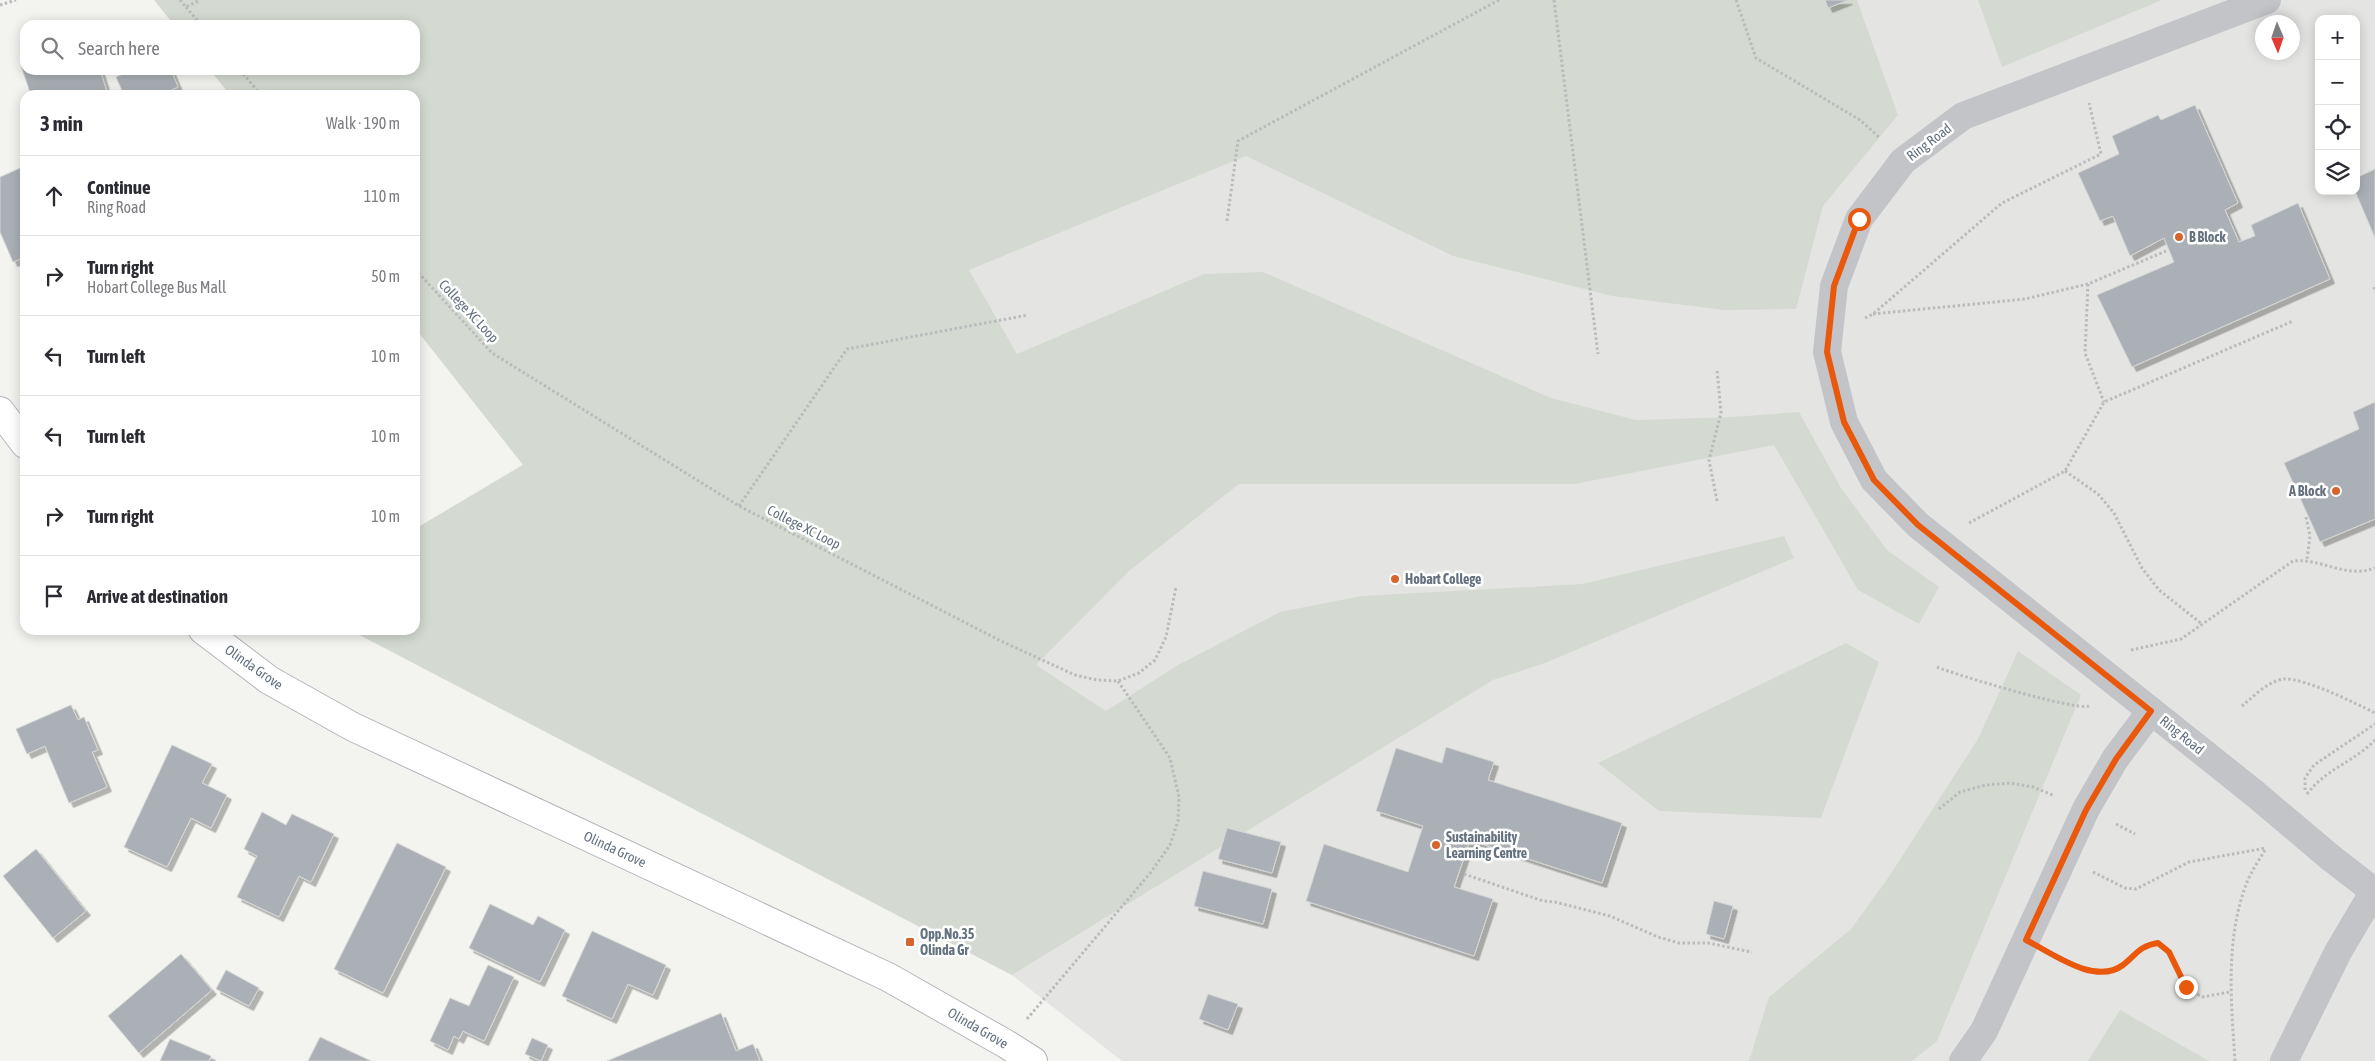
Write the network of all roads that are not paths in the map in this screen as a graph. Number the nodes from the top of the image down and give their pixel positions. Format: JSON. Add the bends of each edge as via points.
{"nodes":[{"id":1,"x":2267,"y":0,"type":"edge"},
{"id":2,"x":0,"y":411,"type":"edge"},
{"id":3,"x":20,"y":437,"type":"edge"},
{"id":4,"x":209,"y":635,"type":"edge"},
{"id":5,"x":2151,"y":711,"type":"junction"},
{"id":6,"x":2374,"y":892,"type":"edge"},
{"id":7,"x":1033,"y":1061,"type":"edge"},
{"id":8,"x":1963,"y":1061,"type":"edge"},
{"id":9,"x":2284,"y":1061,"type":"edge"}],
"edges":[{"from":1,"to":5,"type":"street","name":"Ring Road","via":[[1963,116],[1903,161],[1859,219],[1834,286],[1827,352],[1844,422],[1874,480],[1918,525]]},
{"from":2,"to":3,"type":"main road"},
{"from":4,"to":7,"type":"main road","name":"Olinda Grove","via":[[269,680],[353,726],[888,977]]},
{"from":5,"to":6,"type":"street","name":"Ring Road","bridge":true},
{"from":5,"to":8,"type":"street","via":[[2116,759],[2086,810],[1984,1031]]},
{"from":6,"to":9,"type":"street","via":[[2338,952]]}]}
